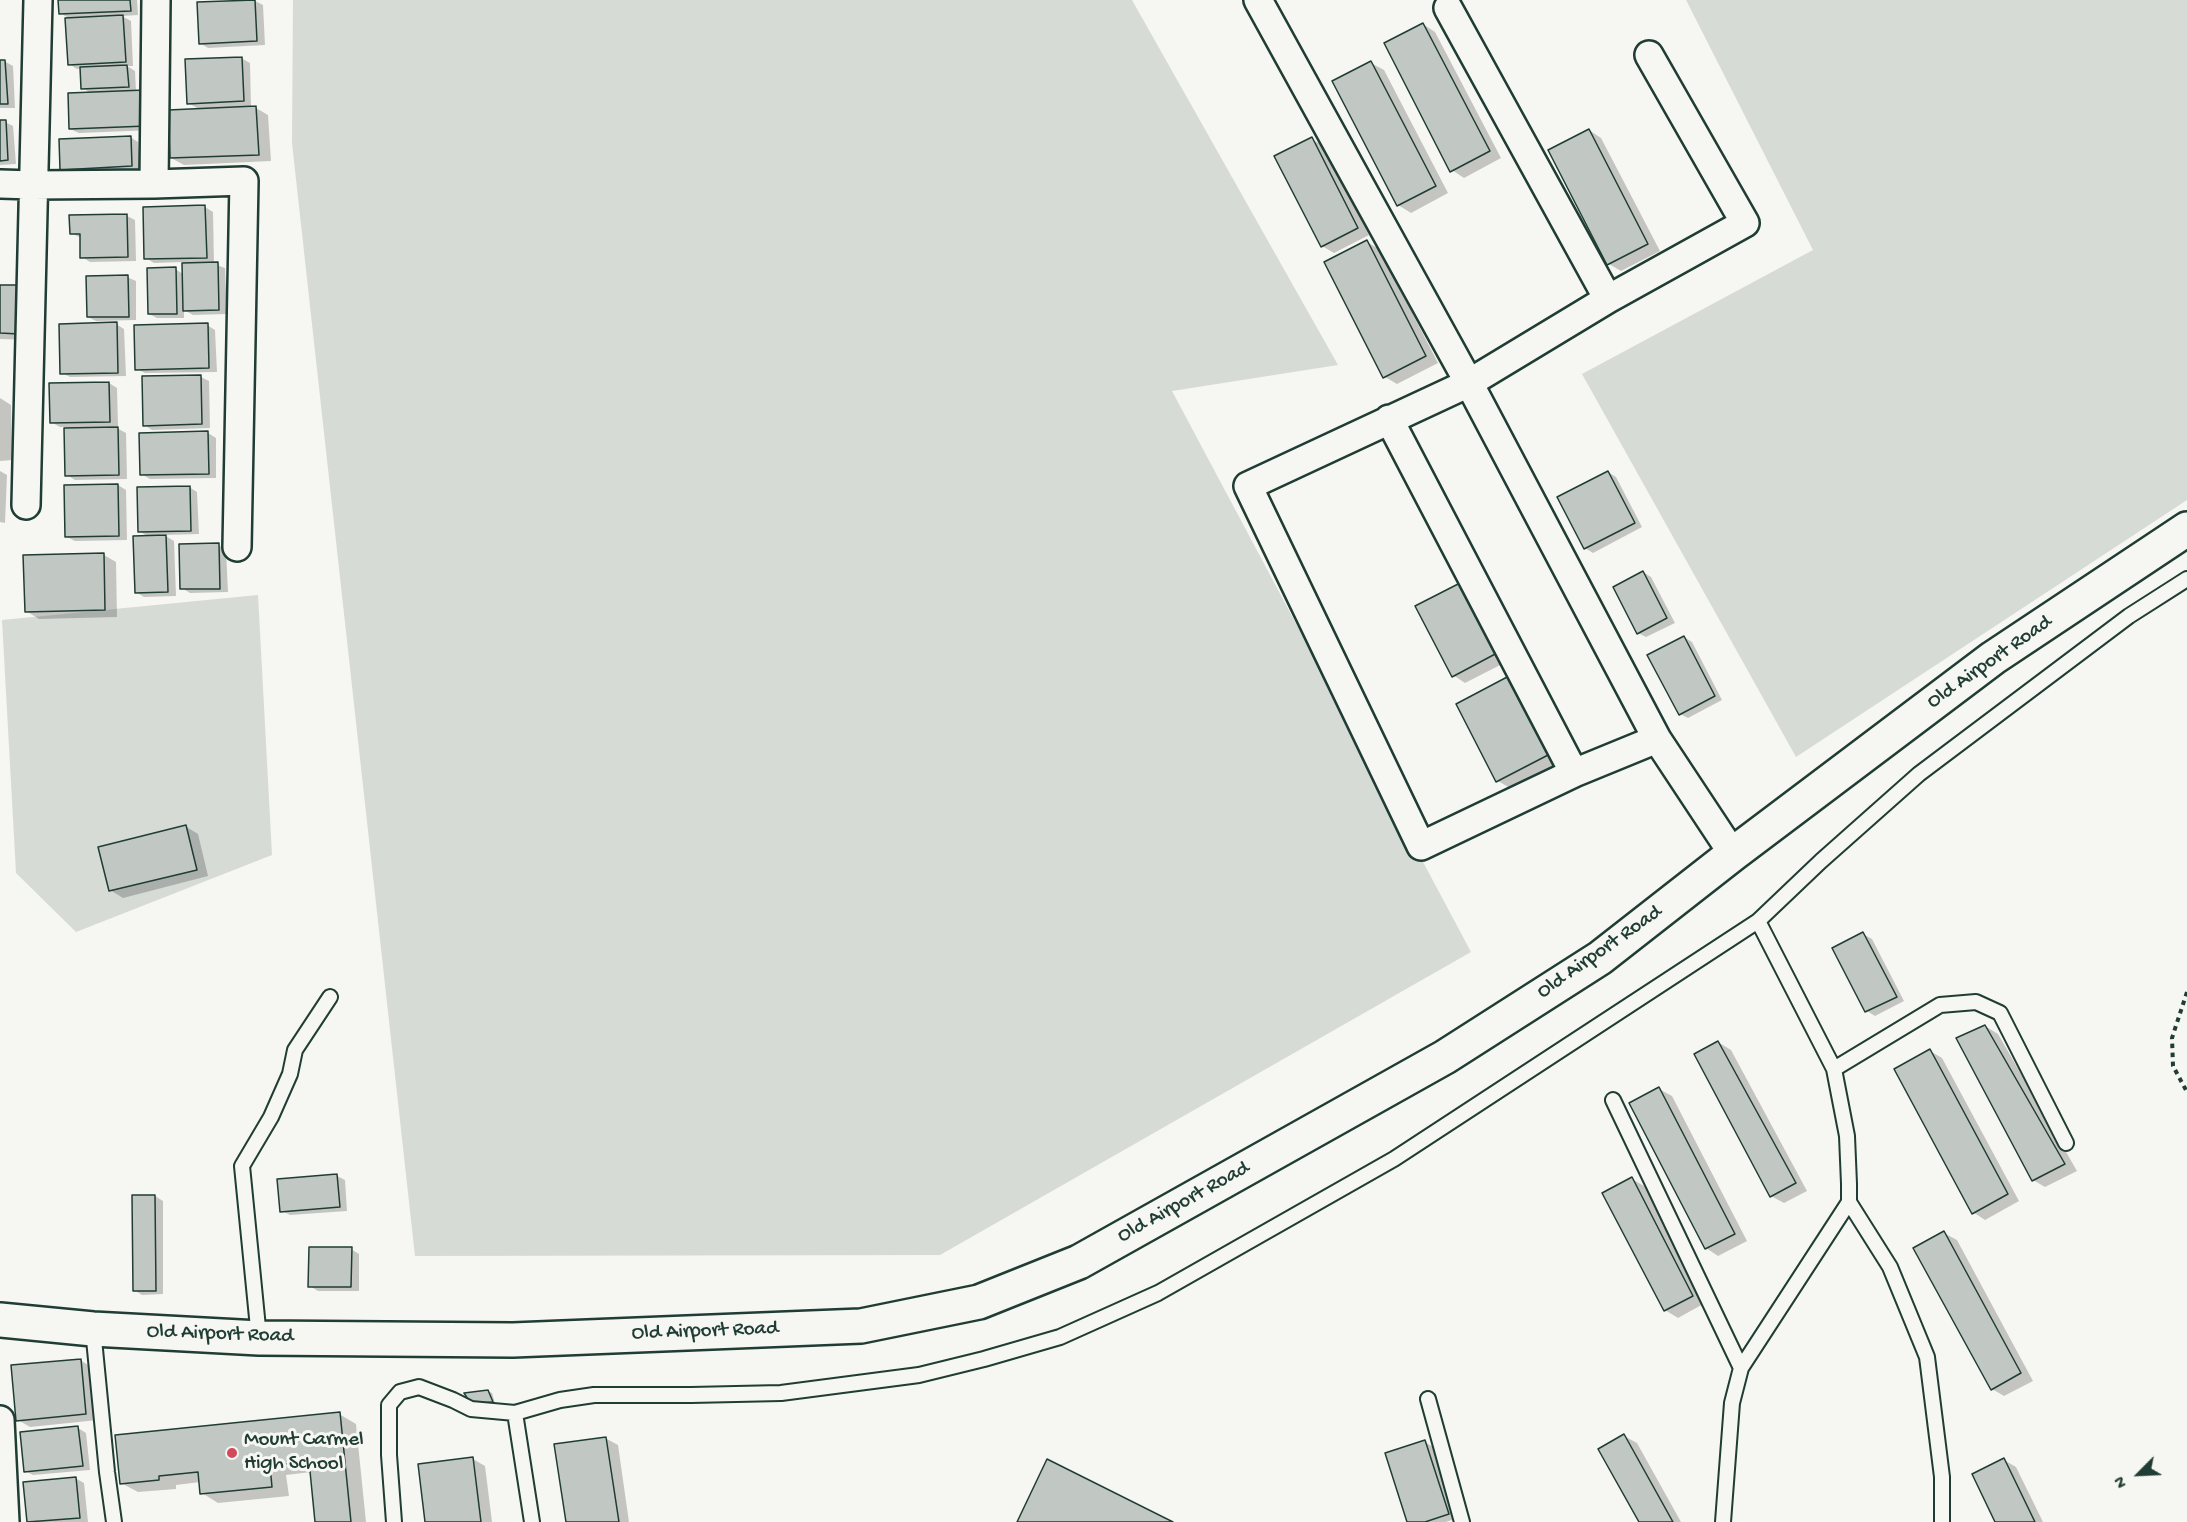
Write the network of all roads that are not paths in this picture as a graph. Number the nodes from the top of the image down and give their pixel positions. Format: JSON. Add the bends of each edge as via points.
{"nodes":[{"id":1,"x":38,"y":0,"type":"edge"},
{"id":2,"x":156,"y":0,"type":"edge"},
{"id":3,"x":1258,"y":0,"type":"edge"},
{"id":4,"x":1448,"y":8,"type":"dead end"},
{"id":5,"x":1650,"y":55,"type":"dead end"},
{"id":6,"x":0,"y":184,"type":"edge"},
{"id":7,"x":154,"y":184,"type":"junction"},
{"id":8,"x":33,"y":186,"type":"junction"},
{"id":9,"x":1608,"y":299,"type":"junction"},
{"id":10,"x":1469,"y":383,"type":"junction"},
{"id":11,"x":1389,"y":419,"type":"junction"},
{"id":12,"x":26,"y":505,"type":"dead end"},
{"id":13,"x":2187,"y":530,"type":"edge"},
{"id":14,"x":237,"y":547,"type":"dead end"},
{"id":15,"x":2187,"y":579,"type":"edge"},
{"id":16,"x":1657,"y":739,"type":"junction"},
{"id":17,"x":1574,"y":773,"type":"junction"},
{"id":18,"x":1733,"y":854,"type":"junction"},
{"id":19,"x":1758,"y":921,"type":"junction"},
{"id":20,"x":330,"y":997,"type":"dead end"},
{"id":21,"x":1834,"y":1069,"type":"junction"},
{"id":22,"x":1613,"y":1100,"type":"dead end"},
{"id":23,"x":2066,"y":1143,"type":"dead end"},
{"id":24,"x":1849,"y":1202,"type":"junction"},
{"id":25,"x":0,"y":1320,"type":"edge"},
{"id":26,"x":93,"y":1329,"type":"junction"},
{"id":27,"x":259,"y":1338,"type":"junction"},
{"id":28,"x":1741,"y":1368,"type":"junction"},
{"id":29,"x":1428,"y":1399,"type":"dead end"},
{"id":30,"x":515,"y":1413,"type":"junction"},
{"id":31,"x":0,"y":1420,"type":"edge"},
{"id":32,"x":2,"y":1490,"type":"edge"},
{"id":33,"x":5,"y":1522,"type":"edge"},
{"id":34,"x":114,"y":1522,"type":"edge"},
{"id":35,"x":394,"y":1522,"type":"edge"},
{"id":36,"x":532,"y":1522,"type":"edge"},
{"id":37,"x":1462,"y":1522,"type":"edge"},
{"id":38,"x":1723,"y":1522,"type":"edge"},
{"id":39,"x":1942,"y":1522,"type":"edge"}],
"edges":[{"from":1,"to":8,"type":"street"},
{"from":2,"to":7,"type":"street"},
{"from":3,"to":10,"type":"street"},
{"from":4,"to":9,"type":"street"},
{"from":5,"to":9,"type":"street","via":[[1745,223]]},
{"from":6,"to":8,"type":"street"},
{"from":7,"to":8,"type":"street"},
{"from":7,"to":14,"type":"street","via":[[244,181]]},
{"from":8,"to":12,"type":"street"},
{"from":9,"to":10,"type":"street"},
{"from":10,"to":11,"type":"street"},
{"from":10,"to":16,"type":"street"},
{"from":11,"to":17,"type":"street"},
{"from":11,"to":17,"type":"street","via":[[1248,486],[1420,846]]},
{"from":13,"to":18,"type":"main road","name":"Old Airport Road","via":[[1993,658]]},
{"from":15,"to":19,"type":"lane","via":[[2129,616],[1919,774]]},
{"from":16,"to":17,"type":"street"},
{"from":16,"to":18,"type":"street"},
{"from":18,"to":27,"type":"main road","name":"Old Airport Road","via":[[1599,958],[1445,1057],[1078,1262],[979,1302],[861,1326],[513,1340]]},
{"from":19,"to":21,"type":"lane"},
{"from":19,"to":30,"type":"lane","via":[[1394,1159],[1158,1293],[1060,1336],[919,1375],[781,1393],[594,1395]]},
{"from":20,"to":27,"type":"lane","via":[[295,1050],[290,1074],[271,1117],[242,1166]]},
{"from":21,"to":23,"type":"lane","via":[[1940,1005],[1976,1002],[2000,1013]]},
{"from":21,"to":24,"type":"lane","via":[[1847,1136]]},
{"from":22,"to":28,"type":"lane"},
{"from":24,"to":28,"type":"lane"},
{"from":24,"to":39,"type":"lane","via":[[1890,1267],[1928,1357],[1942,1477]]},
{"from":25,"to":26,"type":"main road","name":"Old Airport Road"},
{"from":26,"to":27,"type":"main road","name":"Old Airport Road"},
{"from":26,"to":34,"type":"lane"},
{"from":28,"to":38,"type":"lane","via":[[1732,1403]]},
{"from":29,"to":37,"type":"lane"},
{"from":30,"to":35,"type":"lane","via":[[471,1409],[419,1387],[400,1392],[389,1405]]},
{"from":30,"to":36,"type":"lane"},
{"from":31,"to":32,"type":"street"},
{"from":32,"to":33,"type":"street"}]}
